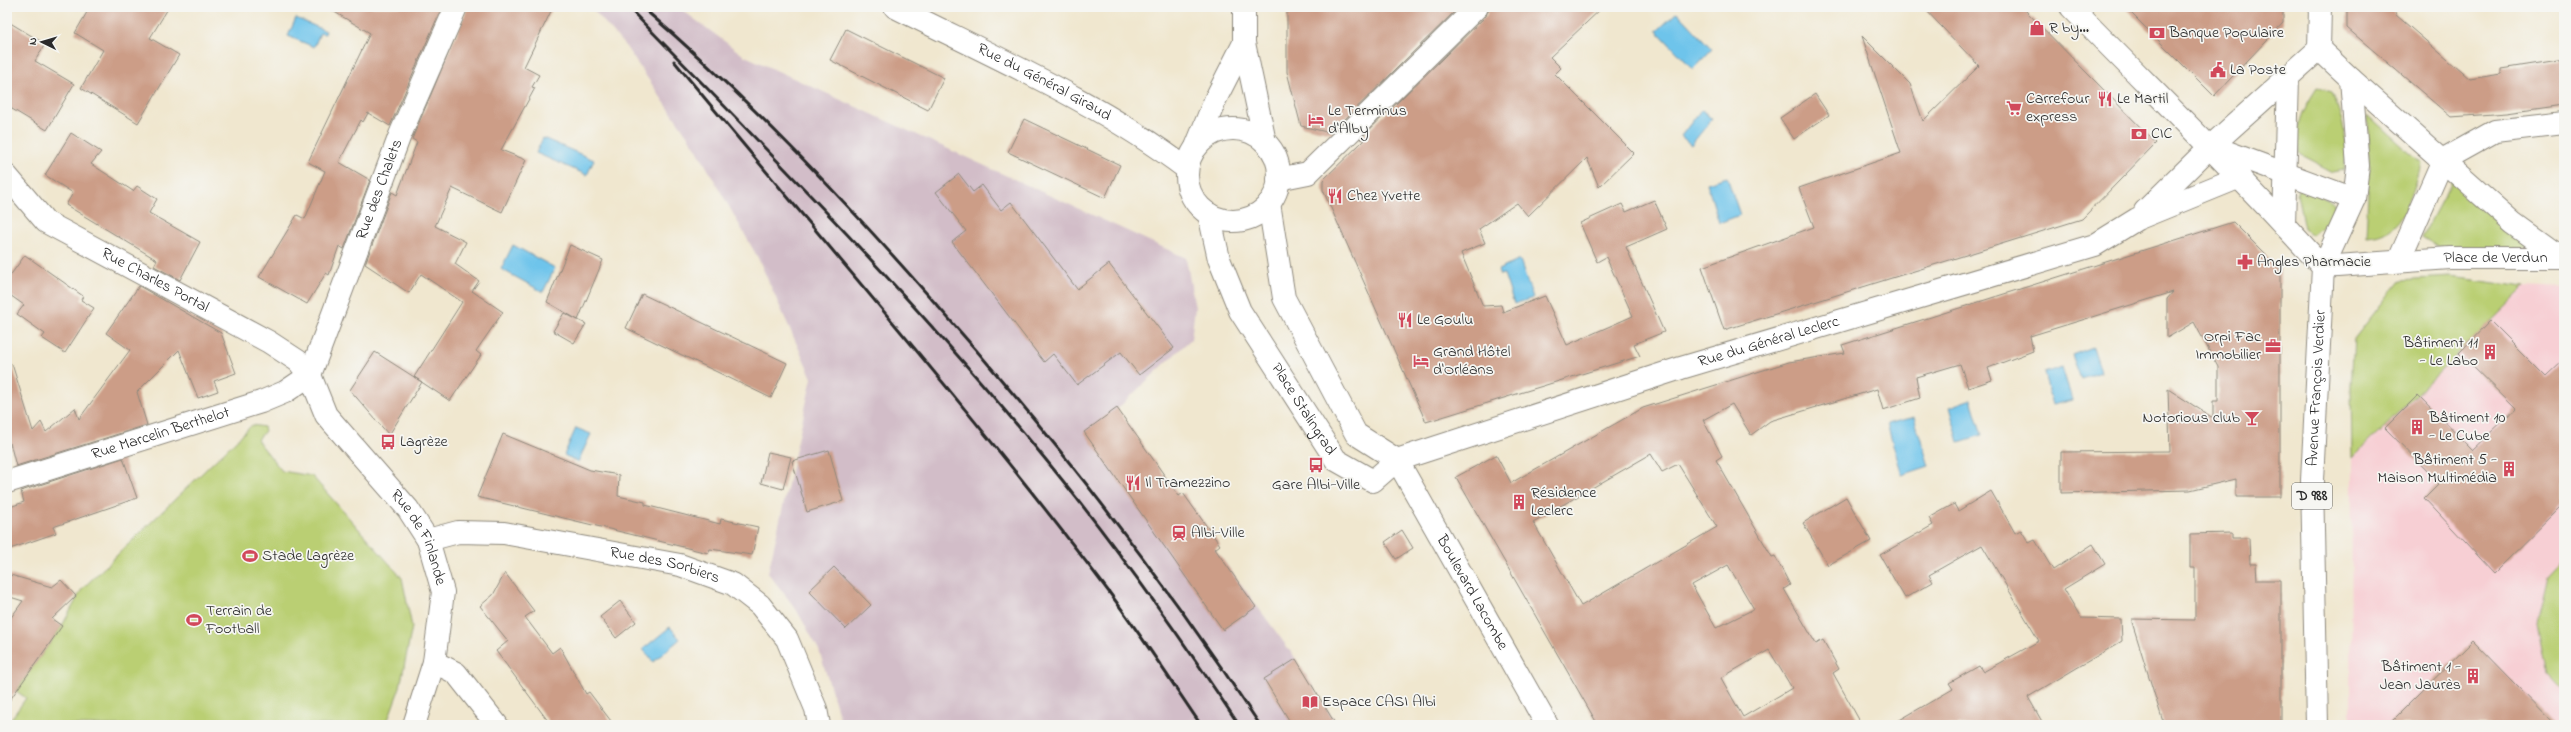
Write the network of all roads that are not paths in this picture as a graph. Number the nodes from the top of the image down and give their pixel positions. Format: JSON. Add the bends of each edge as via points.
{"nodes":[{"id":1,"x":456,"y":7,"type":"edge"},
{"id":2,"x":895,"y":7,"type":"edge"},
{"id":3,"x":1244,"y":7,"type":"edge"},
{"id":4,"x":1477,"y":7,"type":"edge"},
{"id":5,"x":2071,"y":7,"type":"edge"},
{"id":6,"x":2320,"y":7,"type":"edge"},
{"id":7,"x":1244,"y":42,"type":"junction"},
{"id":8,"x":2319,"y":49,"type":"junction"},
{"id":9,"x":2288,"y":77,"type":"junction"},
{"id":10,"x":2352,"y":78,"type":"junction"},
{"id":11,"x":2564,"y":123,"type":"edge"},
{"id":12,"x":1265,"y":142,"type":"junction"},
{"id":13,"x":2211,"y":146,"type":"junction"},
{"id":14,"x":1191,"y":159,"type":"junction"},
{"id":15,"x":2443,"y":160,"type":"junction"},
{"id":16,"x":2286,"y":174,"type":"junction"},
{"id":17,"x":7,"y":176,"type":"edge"},
{"id":18,"x":2240,"y":177,"type":"junction"},
{"id":19,"x":1278,"y":179,"type":"junction"},
{"id":20,"x":2354,"y":199,"type":"junction"},
{"id":21,"x":1269,"y":203,"type":"junction"},
{"id":22,"x":1210,"y":214,"type":"junction"},
{"id":23,"x":2137,"y":219,"type":"junction"},
{"id":24,"x":2284,"y":224,"type":"junction"},
{"id":25,"x":2562,"y":257,"type":"edge"},
{"id":26,"x":2399,"y":260,"type":"junction"},
{"id":27,"x":2323,"y":267,"type":"junction"},
{"id":28,"x":310,"y":375,"type":"junction"},
{"id":29,"x":1397,"y":460,"type":"junction"},
{"id":30,"x":7,"y":482,"type":"edge"},
{"id":31,"x":428,"y":540,"type":"junction"},
{"id":32,"x":434,"y":662,"type":"junction"},
{"id":33,"x":414,"y":725,"type":"edge"},
{"id":34,"x":497,"y":725,"type":"edge"},
{"id":35,"x":819,"y":725,"type":"edge"},
{"id":36,"x":1547,"y":725,"type":"edge"},
{"id":37,"x":2317,"y":725,"type":"edge"}],
"edges":[{"from":1,"to":28,"type":"street","name":"Rue des Chalets","via":[[400,136]]},
{"from":2,"to":14,"type":"street","name":"Rue du Général Giraud"},
{"from":3,"to":7,"type":"street"},
{"from":4,"to":19,"type":"street","via":[[1308,173]]},
{"from":5,"to":13,"type":"street","via":[[2174,113]]},
{"from":6,"to":8,"type":"street"},
{"from":7,"to":12,"type":"street"},
{"from":7,"to":14,"type":"street","via":[[1216,98]]},
{"from":8,"to":9,"type":"street"},
{"from":8,"to":10,"type":"street","name":"Place de Verdun"},
{"from":9,"to":13,"type":"street"},
{"from":9,"to":16,"type":"street"},
{"from":10,"to":15,"type":"street","name":"Place de Verdun"},
{"from":10,"to":20,"type":"street","via":[[2358,166]]},
{"from":11,"to":15,"type":"street","via":[[2495,131]]},
{"from":12,"to":14,"type":"street","via":[[1248,132],[1228,130],[1215,133],[1204,140]]},
{"from":12,"to":19,"type":"street","via":[[1278,166]]},
{"from":13,"to":16,"type":"street"},
{"from":13,"to":18,"type":"street"},
{"from":13,"to":23,"type":"street"},
{"from":14,"to":22,"type":"street","via":[[1188,182],[1192,195],[1199,206]]},
{"from":15,"to":25,"type":"street","name":"Place de Verdun","via":[[2513,222]]},
{"from":15,"to":26,"type":"street"},
{"from":16,"to":20,"type":"street"},
{"from":16,"to":24,"type":"street"},
{"from":17,"to":28,"type":"street","name":"Rue Charles Portal","via":[[46,222],[270,342],[298,361]]},
{"from":18,"to":23,"type":"street"},
{"from":18,"to":24,"type":"street"},
{"from":19,"to":21,"type":"street","via":[[1276,192]]},
{"from":20,"to":27,"type":"street"},
{"from":21,"to":22,"type":"street","via":[[1248,219],[1228,220]]},
{"from":21,"to":29,"type":"street","name":"Place Stalingrad","via":[[1284,298],[1356,434]]},
{"from":22,"to":29,"type":"street","name":"Place Stalingrad","via":[[1219,259],[1240,311],[1336,460],[1373,481]]},
{"from":23,"to":29,"type":"street","name":"Rue du Général Leclerc","via":[[2095,245],[1681,368]]},
{"from":24,"to":27,"type":"street"},
{"from":25,"to":26,"type":"street","name":"Place de Verdun"},
{"from":26,"to":27,"type":"street","name":"Place de Verdun"},
{"from":27,"to":37,"type":"street","name":"Avenue François Verdier","number":"D 988","via":[[2312,480]]},
{"from":28,"to":30,"type":"street","name":"Rue Marcelin Berthelot","via":[[285,392],[261,402]]},
{"from":28,"to":31,"type":"street","name":"Rue de Finlande","via":[[326,415],[408,509]]},
{"from":29,"to":36,"type":"street","name":"Boulevard Lacombe"},
{"from":31,"to":32,"type":"street","name":"Rue de Finlande","via":[[443,592]]},
{"from":31,"to":35,"type":"street","name":"Rue des Sorbiers","via":[[458,532],[504,533],[680,566],[733,584],[760,605],[788,639],[816,709]]},
{"from":32,"to":33,"type":"street","name":"Rue de Finlande"},
{"from":32,"to":34,"type":"street","via":[[456,673]]}]}
